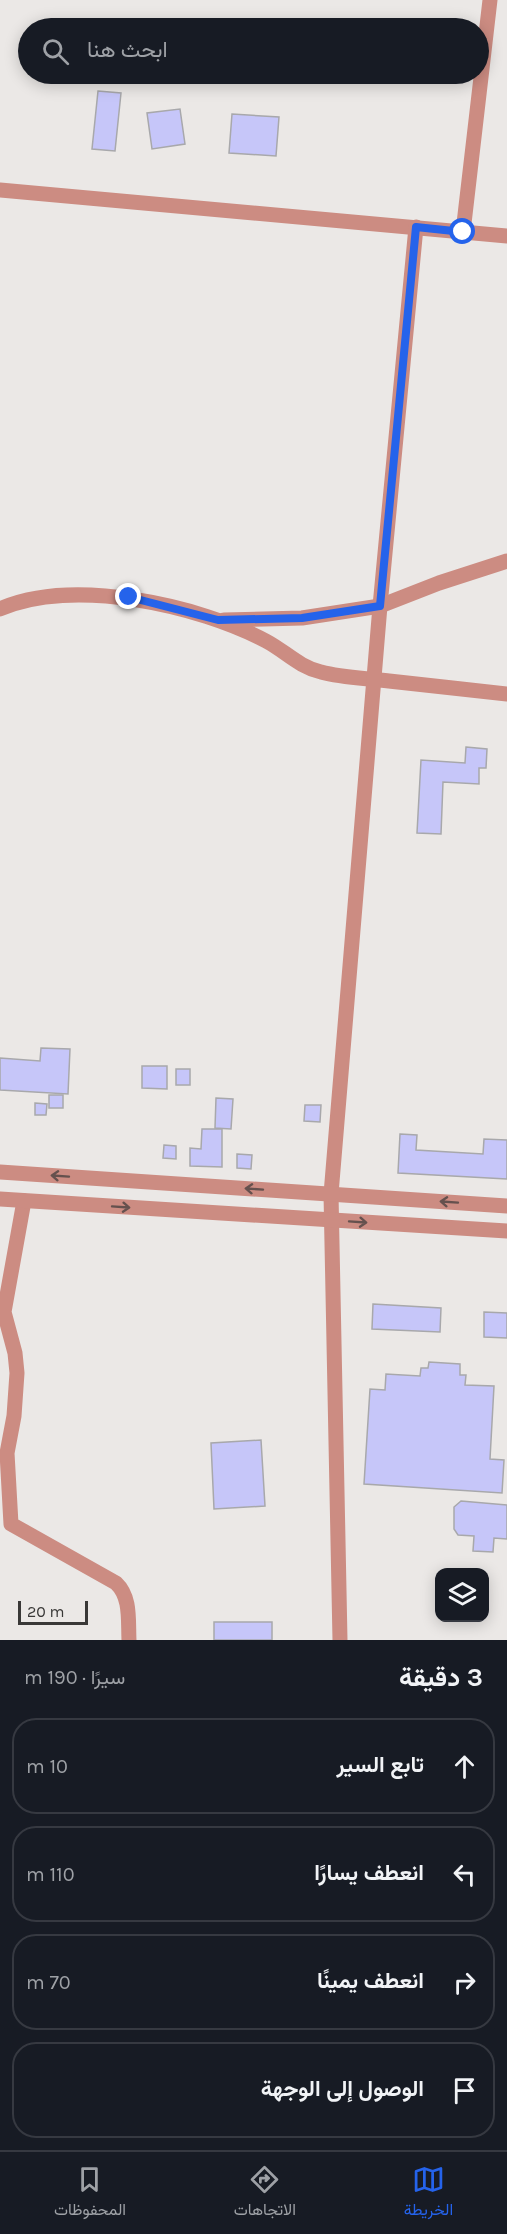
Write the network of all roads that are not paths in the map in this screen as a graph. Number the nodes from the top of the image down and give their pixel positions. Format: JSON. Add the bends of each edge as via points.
{"nodes":[{"id":1,"x":490,"y":0,"type":"edge"},
{"id":2,"x":488,"y":18,"type":"edge"},
{"id":3,"x":480,"y":84,"type":"edge"},
{"id":4,"x":0,"y":190,"type":"edge"},
{"id":5,"x":416,"y":227,"type":"junction"},
{"id":6,"x":463,"y":232,"type":"junction"},
{"id":7,"x":507,"y":236,"type":"edge"},
{"id":8,"x":507,"y":561,"type":"edge"},
{"id":9,"x":380,"y":606,"type":"junction"},
{"id":10,"x":0,"y":609,"type":"edge"},
{"id":11,"x":218,"y":620,"type":"junction"},
{"id":12,"x":376,"y":680,"type":"junction"},
{"id":13,"x":507,"y":694,"type":"edge"},
{"id":14,"x":0,"y":1172,"type":"edge"},
{"id":15,"x":332,"y":1194,"type":"junction"},
{"id":16,"x":0,"y":1199,"type":"edge"},
{"id":17,"x":24,"y":1201,"type":"junction"},
{"id":18,"x":507,"y":1206,"type":"edge"},
{"id":19,"x":332,"y":1220,"type":"junction"},
{"id":20,"x":507,"y":1231,"type":"edge"},
{"id":21,"x":129,"y":1640,"type":"edge"},
{"id":22,"x":340,"y":1640,"type":"edge"}],
"edges":[{"from":1,"to":2,"type":"street"},
{"from":3,"to":6,"type":"street"},
{"from":4,"to":5,"type":"street"},
{"from":5,"to":6,"type":"street"},
{"from":5,"to":9,"type":"street"},
{"from":6,"to":7,"type":"street"},
{"from":8,"to":9,"type":"street"},
{"from":9,"to":11,"type":"street","via":[[302,618]]},
{"from":9,"to":12,"type":"street"},
{"from":10,"to":11,"type":"street","via":[[66,595],[129,597]]},
{"from":11,"to":12,"type":"street","via":[[318,671]]},
{"from":12,"to":13,"type":"street"},
{"from":12,"to":15,"type":"street"},
{"from":15,"to":14,"type":"street","one_way":true},
{"from":18,"to":15,"type":"street","one_way":true},
{"from":15,"to":19,"type":"street"},
{"from":16,"to":17,"type":"street"},
{"from":17,"to":19,"type":"street","one_way":true},
{"from":17,"to":21,"type":"street","via":[[4,1312],[17,1373],[7,1453],[11,1524],[116,1582],[128,1603]]},
{"from":19,"to":20,"type":"street","one_way":true},
{"from":19,"to":22,"type":"street"}]}
